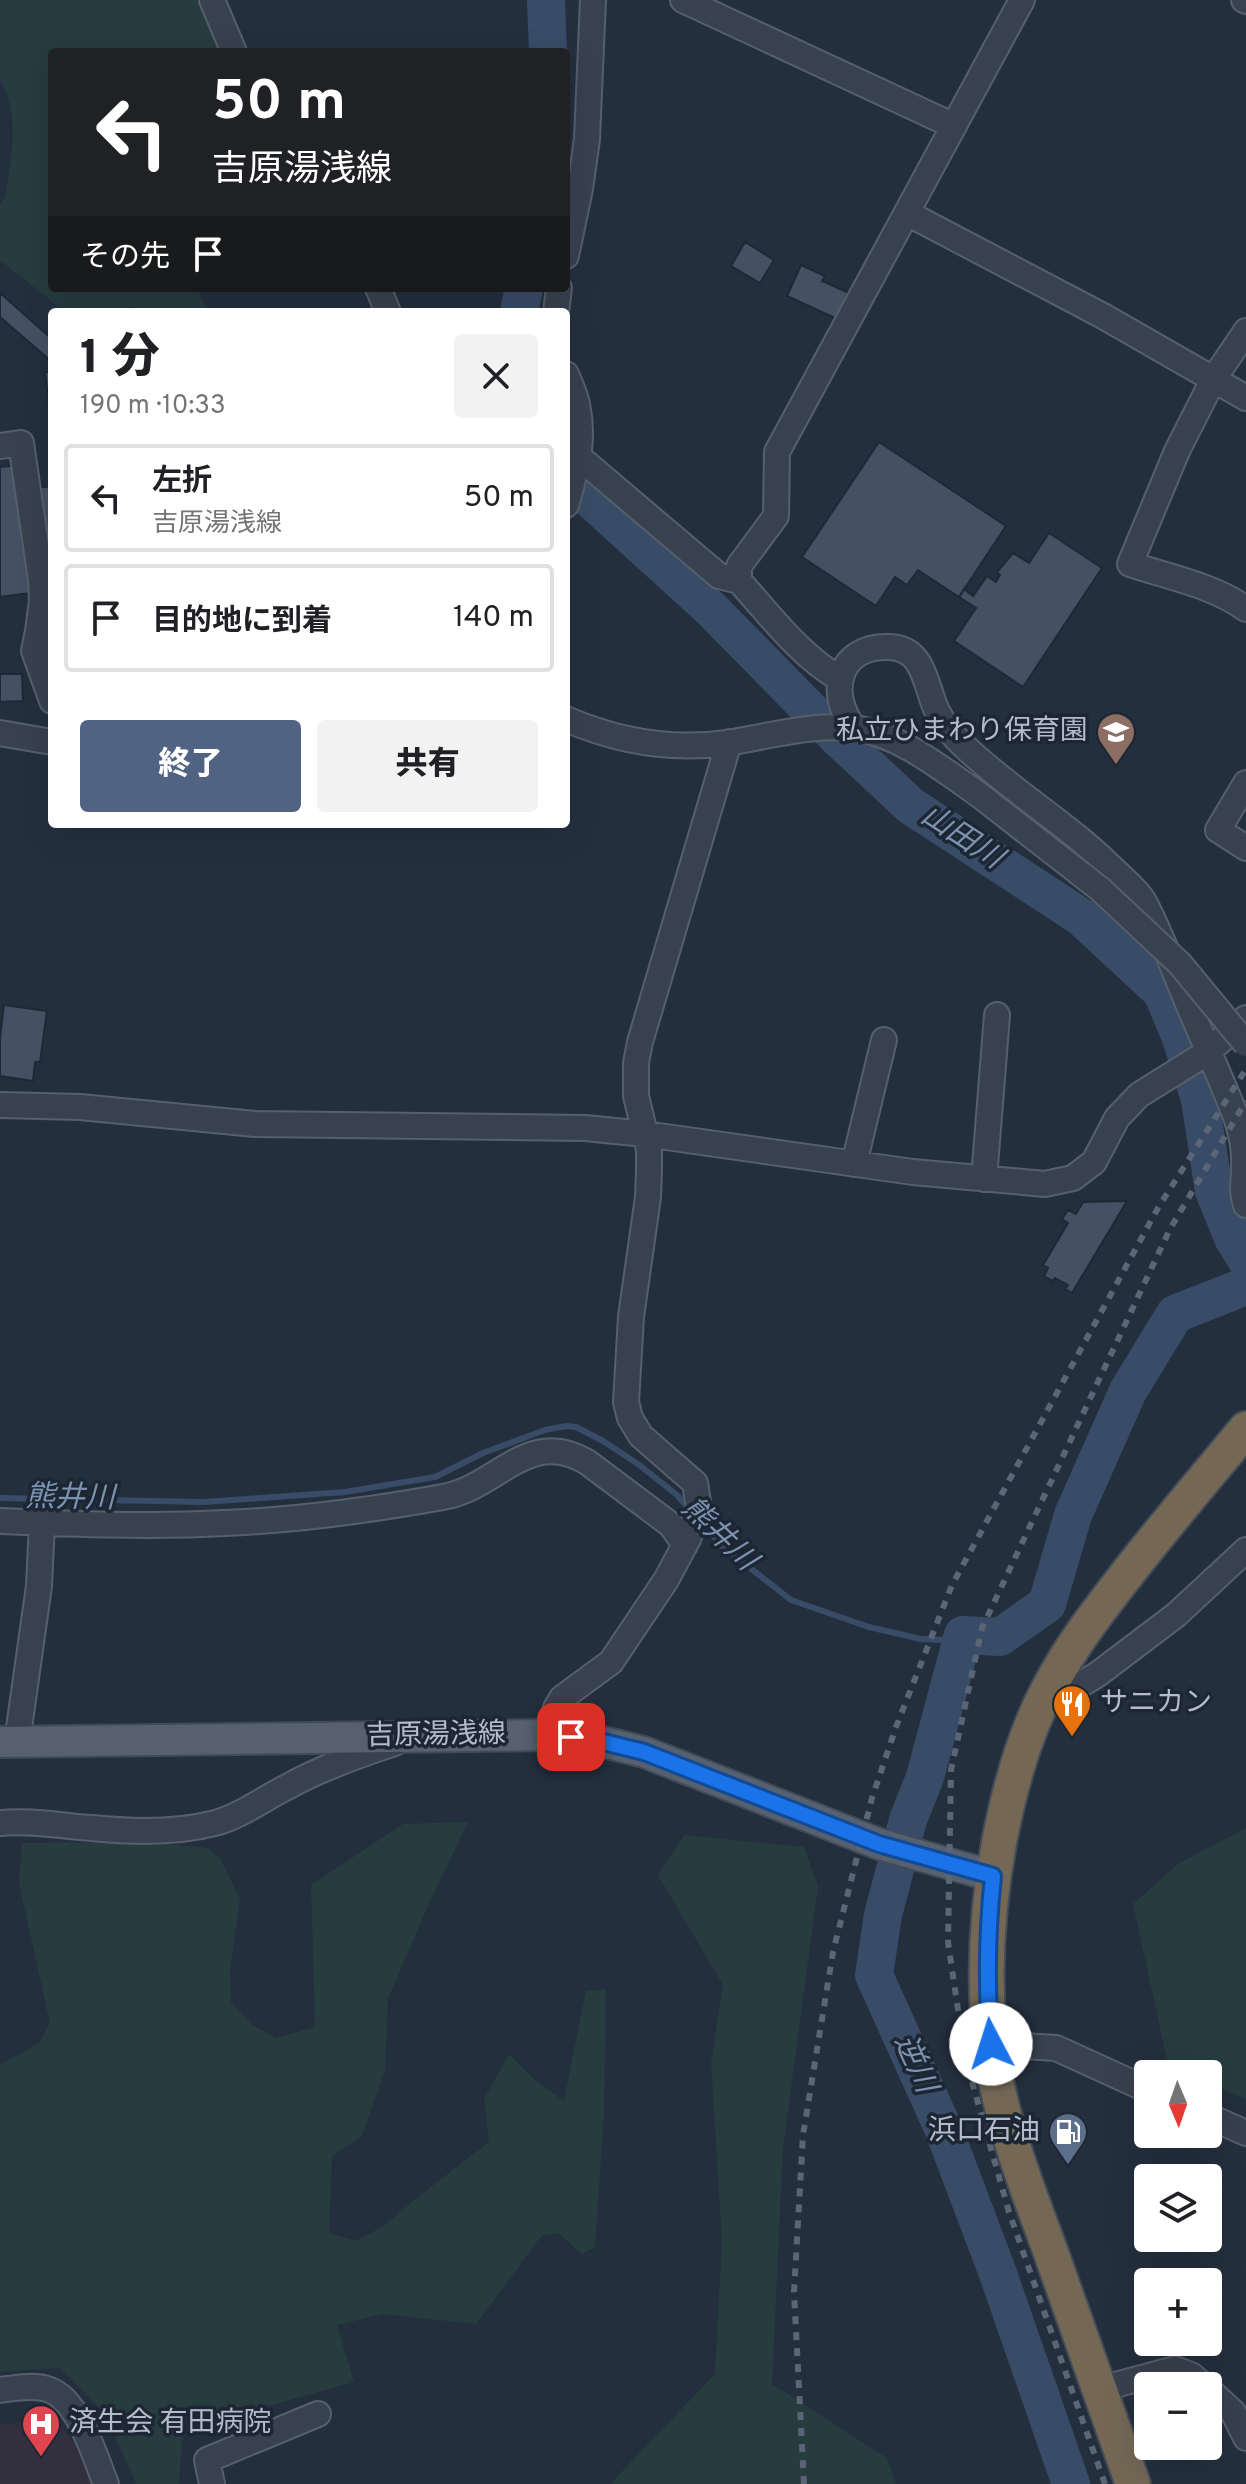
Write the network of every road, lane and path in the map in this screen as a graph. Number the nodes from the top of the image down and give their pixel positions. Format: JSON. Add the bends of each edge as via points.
{"nodes":[{"id":1,"x":212,"y":0,"type":"edge"},
{"id":2,"x":593,"y":0,"type":"edge"},
{"id":3,"x":683,"y":0,"type":"edge"},
{"id":4,"x":1022,"y":0,"type":"edge"},
{"id":5,"x":232,"y":48,"type":"edge"},
{"id":6,"x":954,"y":126,"type":"junction"},
{"id":7,"x":907,"y":213,"type":"junction"},
{"id":8,"x":570,"y":237,"type":"edge"},
{"id":9,"x":1246,"y":331,"type":"edge"},
{"id":10,"x":1213,"y":380,"type":"junction"},
{"id":11,"x":570,"y":387,"type":"edge"},
{"id":12,"x":1246,"y":398,"type":"edge"},
{"id":13,"x":0,"y":446,"type":"edge"},
{"id":14,"x":580,"y":458,"type":"junction"},
{"id":15,"x":570,"y":492,"type":"edge"},
{"id":16,"x":739,"y":581,"type":"junction"},
{"id":17,"x":1246,"y":609,"type":"edge"},
{"id":18,"x":38,"y":631,"type":"junction"},
{"id":19,"x":48,"y":652,"type":"edge"},
{"id":20,"x":840,"y":679,"type":"junction"},
{"id":21,"x":48,"y":690,"type":"edge"},
{"id":22,"x":570,"y":720,"type":"edge"},
{"id":23,"x":854,"y":728,"type":"junction"},
{"id":24,"x":0,"y":733,"type":"edge"},
{"id":25,"x":48,"y":741,"type":"edge"},
{"id":26,"x":729,"y":742,"type":"junction"},
{"id":27,"x":1246,"y":783,"type":"edge"},
{"id":28,"x":1246,"y":848,"type":"edge"},
{"id":29,"x":997,"y":1015,"type":"dead end"},
{"id":30,"x":1246,"y":1018,"type":"edge"},
{"id":31,"x":884,"y":1040,"type":"dead end"},
{"id":32,"x":1246,"y":1044,"type":"edge"},
{"id":33,"x":1208,"y":1052,"type":"junction"},
{"id":34,"x":0,"y":1105,"type":"edge"},
{"id":35,"x":645,"y":1134,"type":"junction"},
{"id":36,"x":854,"y":1164,"type":"junction"},
{"id":37,"x":984,"y":1179,"type":"junction"},
{"id":38,"x":1246,"y":1205,"type":"edge"},
{"id":39,"x":1246,"y":1429,"type":"edge"},
{"id":40,"x":0,"y":1521,"type":"edge"},
{"id":41,"x":42,"y":1523,"type":"junction"},
{"id":42,"x":685,"y":1545,"type":"junction"},
{"id":43,"x":1246,"y":1550,"type":"edge"},
{"id":44,"x":1048,"y":1690,"type":"junction"},
{"id":45,"x":550,"y":1735,"type":"junction"},
{"id":46,"x":419,"y":1736,"type":"junction"},
{"id":47,"x":9,"y":1742,"type":"edge"},
{"id":48,"x":0,"y":1823,"type":"edge"},
{"id":49,"x":993,"y":1876,"type":"junction"},
{"id":50,"x":991,"y":2044,"type":"junction"},
{"id":51,"x":1134,"y":2084,"type":"edge"},
{"id":52,"x":1222,"y":2122,"type":"edge"},
{"id":53,"x":1246,"y":2133,"type":"edge"},
{"id":54,"x":1164,"y":2372,"type":"edge"},
{"id":55,"x":1183,"y":2372,"type":"edge"},
{"id":56,"x":1134,"y":2380,"type":"edge"},
{"id":57,"x":1100,"y":2389,"type":"junction"},
{"id":58,"x":0,"y":2390,"type":"edge"},
{"id":59,"x":1222,"y":2397,"type":"edge"},
{"id":60,"x":318,"y":2414,"type":"dead end"},
{"id":61,"x":1246,"y":2438,"type":"edge"},
{"id":62,"x":106,"y":2484,"type":"edge"},
{"id":63,"x":212,"y":2484,"type":"edge"},
{"id":64,"x":1133,"y":2484,"type":"edge"}],
"edges":[{"from":1,"to":5,"type":"street"},
{"from":2,"to":8,"type":"street","via":[[587,139]]},
{"from":3,"to":6,"type":"street"},
{"from":4,"to":6,"type":"street"},
{"from":6,"to":7,"type":"street"},
{"from":7,"to":10,"type":"street"},
{"from":7,"to":16,"type":"street","via":[[777,452],[776,516],[739,566]]},
{"from":9,"to":10,"type":"street"},
{"from":10,"to":12,"type":"street"},
{"from":10,"to":17,"type":"street","via":[[1130,564],[1201,587]]},
{"from":11,"to":14,"type":"street","via":[[582,434]]},
{"from":13,"to":18,"type":"street","via":[[21,443],[41,580]]},
{"from":14,"to":15,"type":"street"},
{"from":14,"to":16,"type":"street","via":[[719,576]]},
{"from":16,"to":20,"type":"street","via":[[799,647]]},
{"from":18,"to":19,"type":"street"},
{"from":18,"to":21,"type":"street","via":[[34,651]]},
{"from":20,"to":23,"type":"street","via":[[838,695]]},
{"from":20,"to":33,"type":"street","via":[[852,660],[870,649],[899,648],[919,663],[936,710],[964,746],[1099,855],[1142,897]]},
{"from":22,"to":26,"type":"street","via":[[621,739],[670,746]]},
{"from":23,"to":26,"type":"street"},
{"from":23,"to":32,"type":"street","bridge":true,"via":[[915,752],[1100,889],[1180,964]]},
{"from":24,"to":25,"type":"street"},
{"from":26,"to":35,"type":"street","via":[[640,1042],[635,1084]]},
{"from":27,"to":28,"type":"street","via":[[1218,830]]},
{"from":29,"to":37,"type":"street"},
{"from":30,"to":33,"type":"street"},
{"from":31,"to":36,"type":"street"},
{"from":33,"to":37,"type":"street","via":[[1139,1095],[1117,1118],[1094,1162],[1073,1178],[1045,1184]]},
{"from":33,"to":38,"type":"street","via":[[1243,1140],[1241,1192]]},
{"from":34,"to":35,"type":"street","via":[[255,1124],[585,1128]]},
{"from":35,"to":36,"type":"street"},
{"from":35,"to":42,"type":"street","via":[[648,1197],[631,1317],[626,1402],[641,1436],[695,1483],[699,1508]]},
{"from":36,"to":37,"type":"street"},
{"from":39,"to":44,"type":"highway","via":[[1106,1601]]},
{"from":40,"to":41,"type":"street"},
{"from":41,"to":42,"type":"street","via":[[228,1523],[363,1509],[455,1495],[524,1456],[554,1451],[587,1462],[671,1525]]},
{"from":41,"to":47,"type":"street","via":[[39,1586]]},
{"from":42,"to":45,"type":"street","via":[[611,1662],[562,1698]]},
{"from":43,"to":44,"type":"street","via":[[1176,1615],[1098,1674],[1072,1690]]},
{"from":44,"to":49,"type":"highway","via":[[1014,1777]]},
{"from":45,"to":46,"type":"main road","name":"吉原湯浅線"},
{"from":45,"to":49,"type":"main road","name":"吉原湯浅線","via":[[644,1752],[879,1844]]},
{"from":46,"to":47,"type":"main road","name":"吉原湯浅線"},
{"from":46,"to":48,"type":"street","via":[[316,1772],[214,1823],[97,1829]]},
{"from":49,"to":50,"type":"highway","via":[[987,1954]]},
{"from":50,"to":51,"type":"street","via":[[1056,2048]]},
{"from":50,"to":57,"type":"highway","via":[[1013,2144]]},
{"from":52,"to":53,"type":"street"},
{"from":54,"to":55,"type":"street"},
{"from":56,"to":57,"type":"street"},
{"from":57,"to":64,"type":"highway"},
{"from":58,"to":62,"type":"street","via":[[49,2390],[66,2402],[79,2419]]},
{"from":59,"to":61,"type":"street"},
{"from":60,"to":63,"type":"street","via":[[207,2460]]}]}
